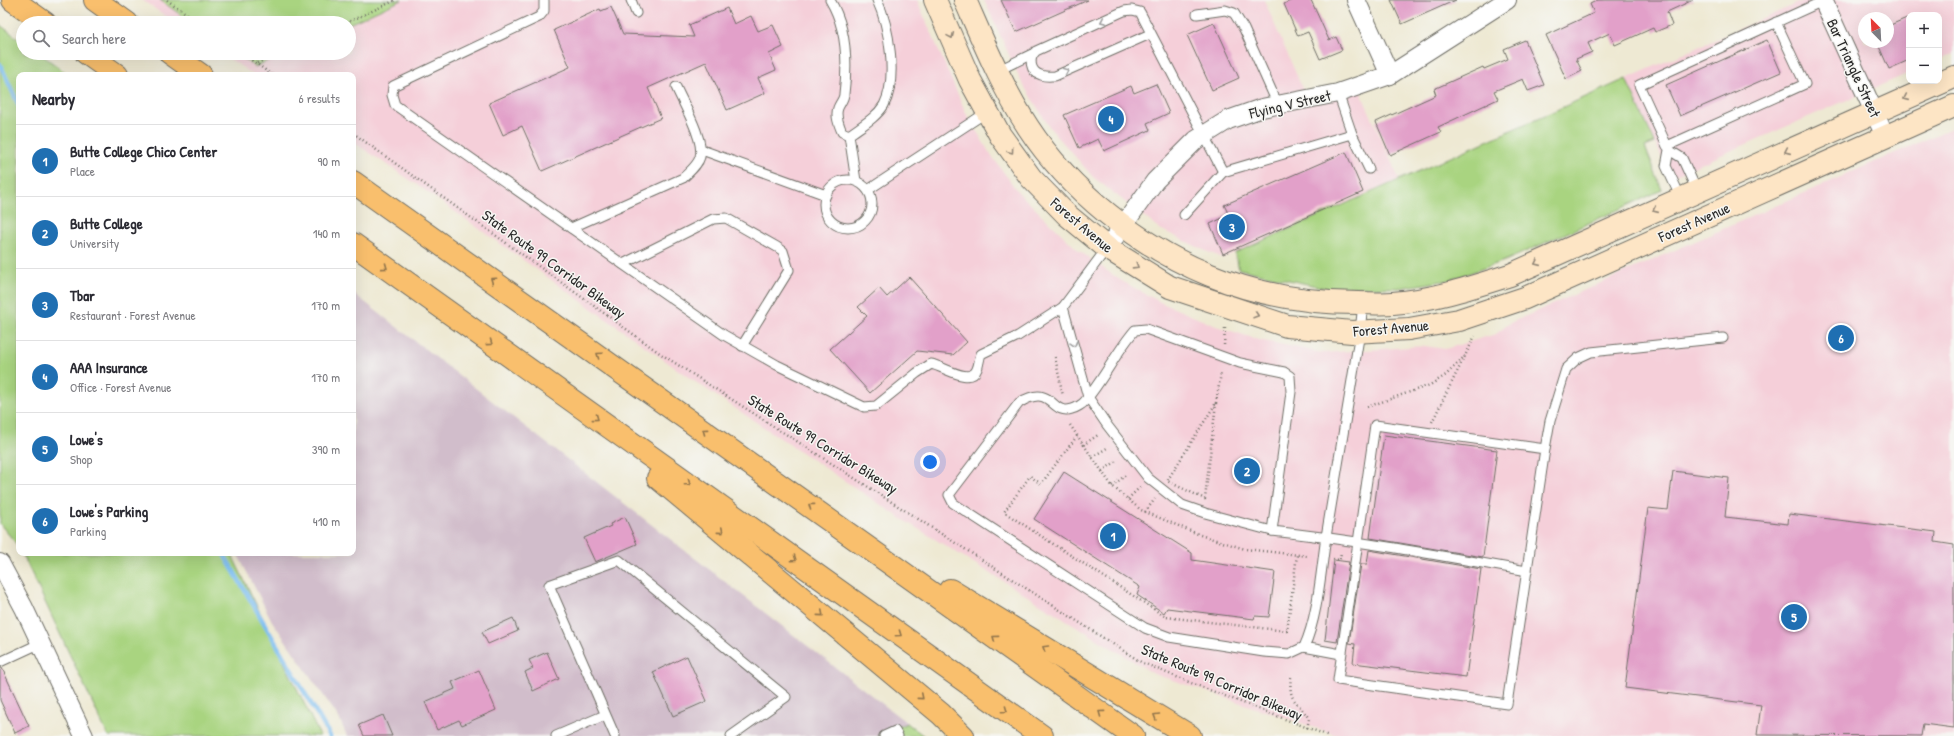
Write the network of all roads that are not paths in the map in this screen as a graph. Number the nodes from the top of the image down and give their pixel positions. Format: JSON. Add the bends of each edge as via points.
{"nodes":[{"id":1,"x":12,"y":0,"type":"edge"},
{"id":2,"x":95,"y":0,"type":"edge"},
{"id":3,"x":544,"y":0,"type":"edge"},
{"id":4,"x":631,"y":0,"type":"edge"},
{"id":5,"x":830,"y":0,"type":"edge"},
{"id":6,"x":877,"y":0,"type":"edge"},
{"id":7,"x":935,"y":0,"type":"edge"},
{"id":8,"x":965,"y":0,"type":"edge"},
{"id":9,"x":1356,"y":0,"type":"edge"},
{"id":10,"x":1507,"y":0,"type":"edge"},
{"id":11,"x":1823,"y":0,"type":"edge"},
{"id":12,"x":636,"y":13,"type":"dead end"},
{"id":13,"x":1197,"y":14,"type":"dead end"},
{"id":14,"x":35,"y":16,"type":"edge"},
{"id":15,"x":117,"y":16,"type":"edge"},
{"id":16,"x":1776,"y":22,"type":"junction"},
{"id":17,"x":1150,"y":34,"type":"junction"},
{"id":18,"x":1032,"y":54,"type":"junction"},
{"id":19,"x":96,"y":60,"type":"edge"},
{"id":20,"x":180,"y":60,"type":"edge"},
{"id":21,"x":997,"y":71,"type":"junction"},
{"id":22,"x":113,"y":72,"type":"edge"},
{"id":23,"x":197,"y":72,"type":"edge"},
{"id":24,"x":1390,"y":75,"type":"junction"},
{"id":25,"x":1954,"y":77,"type":"edge"},
{"id":26,"x":676,"y":88,"type":"dead end"},
{"id":27,"x":1338,"y":93,"type":"junction"},
{"id":28,"x":1278,"y":105,"type":"junction"},
{"id":29,"x":1954,"y":106,"type":"edge"},
{"id":30,"x":987,"y":112,"type":"junction"},
{"id":31,"x":1874,"y":112,"type":"junction"},
{"id":32,"x":1352,"y":134,"type":"junction"},
{"id":33,"x":849,"y":135,"type":"junction"},
{"id":34,"x":1203,"y":135,"type":"junction"},
{"id":35,"x":1885,"y":136,"type":"junction"},
{"id":36,"x":1668,"y":148,"type":"junction"},
{"id":37,"x":702,"y":150,"type":"junction"},
{"id":38,"x":1369,"y":169,"type":"dead end"},
{"id":39,"x":1223,"y":172,"type":"junction"},
{"id":40,"x":856,"y":181,"type":"junction"},
{"id":41,"x":356,"y":184,"type":"edge"},
{"id":42,"x":868,"y":190,"type":"junction"},
{"id":43,"x":826,"y":195,"type":"junction"},
{"id":44,"x":1689,"y":195,"type":"junction"},
{"id":45,"x":1184,"y":215,"type":"dead end"},
{"id":46,"x":1123,"y":226,"type":"junction"},
{"id":47,"x":571,"y":228,"type":"junction"},
{"id":48,"x":356,"y":246,"type":"edge"},
{"id":49,"x":1107,"y":248,"type":"junction"},
{"id":50,"x":623,"y":264,"type":"junction"},
{"id":51,"x":1364,"y":303,"type":"junction"},
{"id":52,"x":1063,"y":307,"type":"junction"},
{"id":53,"x":1360,"y":332,"type":"junction"},
{"id":54,"x":1723,"y":338,"type":"dead end"},
{"id":55,"x":742,"y":346,"type":"junction"},
{"id":56,"x":1088,"y":397,"type":"junction"},
{"id":57,"x":622,"y":436,"type":"junction"},
{"id":58,"x":1545,"y":449,"type":"junction"},
{"id":59,"x":842,"y":529,"type":"junction"},
{"id":60,"x":1272,"y":530,"type":"junction"},
{"id":61,"x":1326,"y":537,"type":"junction"},
{"id":62,"x":1358,"y":542,"type":"junction"},
{"id":63,"x":0,"y":563,"type":"edge"},
{"id":64,"x":1526,"y":571,"type":"junction"},
{"id":65,"x":41,"y":643,"type":"junction"},
{"id":66,"x":1304,"y":647,"type":"junction"},
{"id":67,"x":1341,"y":654,"type":"junction"},
{"id":68,"x":0,"y":662,"type":"edge"},
{"id":69,"x":605,"y":715,"type":"junction"},
{"id":70,"x":84,"y":736,"type":"edge"},
{"id":71,"x":556,"y":736,"type":"edge"},
{"id":72,"x":615,"y":736,"type":"edge"},
{"id":73,"x":731,"y":736,"type":"edge"},
{"id":74,"x":884,"y":736,"type":"edge"},
{"id":75,"x":898,"y":736,"type":"edge"},
{"id":76,"x":963,"y":736,"type":"edge"},
{"id":77,"x":1042,"y":736,"type":"edge"},
{"id":78,"x":1133,"y":736,"type":"edge"},
{"id":79,"x":1190,"y":736,"type":"edge"}],
"edges":[{"from":1,"to":14,"type":"highway"},
{"from":2,"to":15,"type":"highway"},
{"from":3,"to":47,"type":"lane","via":[[544,11],[539,17],[393,86],[392,95],[395,105]]},
{"from":4,"to":12,"type":"lane"},
{"from":5,"to":33,"type":"lane","via":[[846,44],[844,96],[837,109],[838,124],[842,132]]},
{"from":6,"to":33,"type":"lane","via":[[886,26],[890,82],[884,104],[876,115]]},
{"from":7,"to":30,"type":"street","name":"Forest Avenue","one_way":true},
{"from":8,"to":21,"type":"street","name":"Forest Avenue"},
{"from":9,"to":24,"type":"street"},
{"from":10,"to":24,"type":"street","name":"Flying V Street"},
{"from":11,"to":16,"type":"lane"},
{"from":11,"to":31,"type":"street","name":"Bar Triangle Street"},
{"from":13,"to":28,"type":"lane","via":[[1225,10],[1234,13],[1244,29]]},
{"from":16,"to":36,"type":"lane","via":[[1805,84]]},
{"from":16,"to":36,"type":"lane","via":[[1639,85]]},
{"from":17,"to":18,"type":"lane","one_way":true,"via":[[1140,12],[1124,11]]},
{"from":18,"to":17,"type":"lane","one_way":true,"via":[[1030,60],[1036,72],[1040,75],[1055,76]]},
{"from":17,"to":34,"type":"lane"},
{"from":18,"to":21,"type":"lane"},
{"from":19,"to":22,"type":"highway"},
{"from":20,"to":23,"type":"highway"},
{"from":21,"to":46,"type":"street","name":"Forest Avenue","via":[[1028,127],[1058,166],[1091,200]]},
{"from":24,"to":27,"type":"street","name":"Flying V Street"},
{"from":25,"to":31,"type":"street","name":"Forest Avenue","one_way":true},
{"from":26,"to":37,"type":"lane"},
{"from":27,"to":28,"type":"street","name":"Flying V Street"},
{"from":27,"to":32,"type":"lane"},
{"from":28,"to":34,"type":"street","name":"Flying V Street","via":[[1228,120]]},
{"from":29,"to":35,"type":"street","name":"Forest Avenue"},
{"from":30,"to":42,"type":"lane"},
{"from":30,"to":49,"type":"street","name":"Forest Avenue","one_way":true,"via":[[1031,178],[1067,215]]},
{"from":31,"to":35,"type":"street","name":"Bar Triangle Street"},
{"from":31,"to":44,"type":"street","name":"Forest Avenue","one_way":true},
{"from":32,"to":38,"type":"lane"},
{"from":32,"to":39,"type":"lane"},
{"from":33,"to":40,"type":"lane"},
{"from":34,"to":39,"type":"lane"},
{"from":34,"to":46,"type":"street","name":"Flying V Street","via":[[1155,181]]},
{"from":35,"to":53,"type":"street","name":"Forest Avenue","via":[[1525,298],[1459,320],[1408,329]]},
{"from":36,"to":44,"type":"lane","via":[[1682,158]]},
{"from":36,"to":44,"type":"lane","via":[[1666,166]]},
{"from":37,"to":43,"type":"lane"},
{"from":37,"to":47,"type":"lane","via":[[697,163],[683,178]]},
{"from":39,"to":45,"type":"lane"},
{"from":40,"to":42,"type":"lane"},
{"from":40,"to":43,"type":"lane","via":[[840,181],[833,185]]},
{"from":59,"to":41,"type":"highway","one_way":true},
{"from":42,"to":43,"type":"lane","via":[[872,205],[870,213],[866,220],[853,228],[844,228],[830,221],[824,207]]},
{"from":44,"to":51,"type":"street","name":"Forest Avenue","one_way":true,"via":[[1510,275],[1454,293],[1392,303]]},
{"from":46,"to":49,"type":"street","name":"Flying V Street"},
{"from":46,"to":51,"type":"street","name":"Forest Avenue","via":[[1168,255],[1210,275],[1257,291],[1329,303]]},
{"from":47,"to":50,"type":"lane"},
{"from":48,"to":57,"type":"highway","one_way":true},
{"from":49,"to":52,"type":"lane"},
{"from":49,"to":53,"type":"street","name":"Forest Avenue","one_way":true,"via":[[1170,287],[1287,326]]},
{"from":50,"to":55,"type":"lane"},
{"from":50,"to":55,"type":"lane","via":[[713,219],[726,218],[783,251],[790,270]]},
{"from":51,"to":53,"type":"lane"},
{"from":52,"to":55,"type":"lane","via":[[1018,336],[981,354],[975,374],[962,376],[931,364],[876,406],[864,407]]},
{"from":52,"to":56,"type":"lane","one_way":true},
{"from":53,"to":61,"type":"lane"},
{"from":54,"to":58,"type":"lane","via":[[1591,352],[1578,358],[1566,369],[1550,422]]},
{"from":56,"to":60,"type":"lane","via":[[1148,478],[1182,505]]},
{"from":56,"to":60,"type":"lane","via":[[1135,330],[1146,329],[1234,362],[1284,372],[1290,376],[1291,392]]},
{"from":56,"to":66,"type":"lane","via":[[1084,403],[1071,410],[1059,408],[1041,395],[1031,396],[1019,403],[949,495],[953,503],[1145,628],[1169,637],[1264,652],[1289,654]]},
{"from":57,"to":76,"type":"highway","one_way":true,"via":[[659,480],[941,714]]},
{"from":57,"to":77,"type":"highway","one_way":true},
{"from":58,"to":62,"type":"lane","via":[[1375,425]]},
{"from":58,"to":64,"type":"lane"},
{"from":78,"to":59,"type":"highway","one_way":true},
{"from":79,"to":59,"type":"highway","one_way":true,"via":[[970,602]]},
{"from":60,"to":61,"type":"lane"},
{"from":61,"to":62,"type":"lane"},
{"from":61,"to":66,"type":"lane","via":[[1310,633]]},
{"from":62,"to":64,"type":"lane"},
{"from":62,"to":67,"type":"lane"},
{"from":63,"to":65,"type":"street"},
{"from":64,"to":67,"type":"lane","via":[[1507,704],[1338,680]]},
{"from":65,"to":68,"type":"lane"},
{"from":65,"to":70,"type":"street"},
{"from":66,"to":67,"type":"lane"},
{"from":69,"to":71,"type":"lane"},
{"from":69,"to":72,"type":"lane"},
{"from":69,"to":73,"type":"lane","via":[[549,585],[619,560],[786,697]]},
{"from":74,"to":75,"type":"lane","via":[[895,731]]}]}
